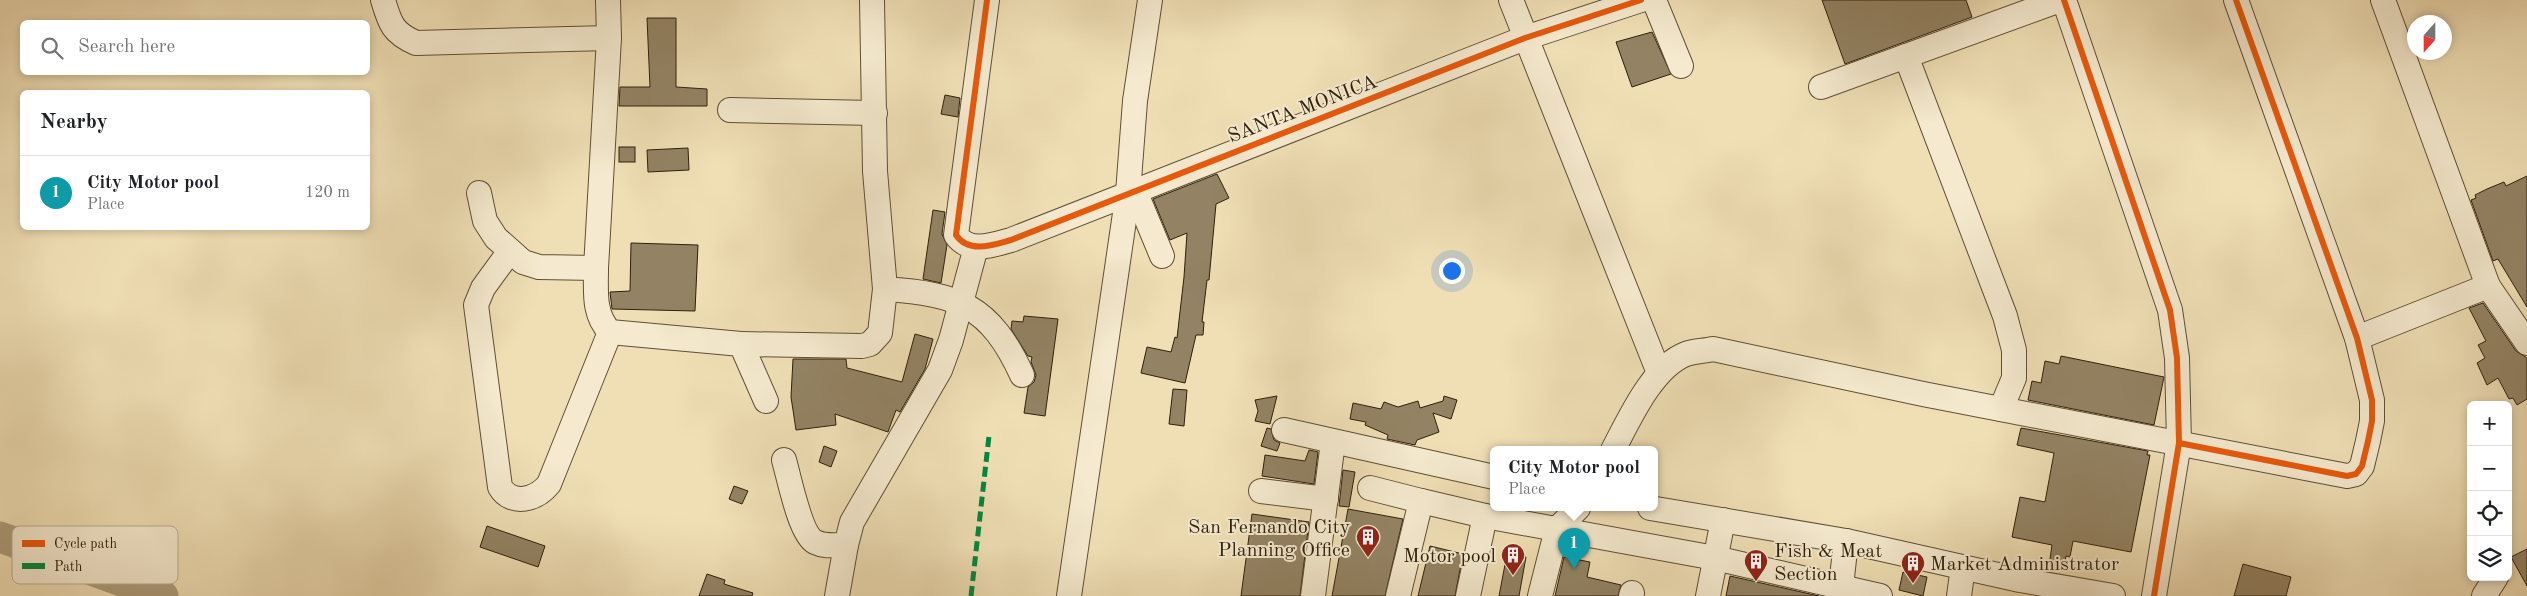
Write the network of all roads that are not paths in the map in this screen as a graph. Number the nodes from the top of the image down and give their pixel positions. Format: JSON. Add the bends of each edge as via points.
{"nodes":[{"id":1,"x":384,"y":0,"type":"edge"},
{"id":2,"x":608,"y":0,"type":"edge"},
{"id":3,"x":872,"y":0,"type":"edge"},
{"id":4,"x":987,"y":0,"type":"edge"},
{"id":5,"x":1150,"y":0,"type":"edge"},
{"id":6,"x":1511,"y":0,"type":"edge"},
{"id":7,"x":1641,"y":0,"type":"edge"},
{"id":8,"x":1654,"y":0,"type":"edge"},
{"id":9,"x":2060,"y":0,"type":"edge"},
{"id":10,"x":2064,"y":0,"type":"edge"},
{"id":11,"x":2236,"y":0,"type":"edge"},
{"id":12,"x":2383,"y":0,"type":"edge"},
{"id":13,"x":609,"y":38,"type":"junction"},
{"id":14,"x":1525,"y":38,"type":"junction"},
{"id":15,"x":1906,"y":56,"type":"junction"},
{"id":16,"x":1681,"y":66,"type":"dead end"},
{"id":17,"x":1821,"y":87,"type":"dead end"},
{"id":18,"x":730,"y":110,"type":"dead end"},
{"id":19,"x":875,"y":113,"type":"junction"},
{"id":20,"x":1131,"y":192,"type":"junction"},
{"id":21,"x":479,"y":193,"type":"dead end"},
{"id":22,"x":976,"y":247,"type":"junction"},
{"id":23,"x":510,"y":252,"type":"junction"},
{"id":24,"x":1162,"y":256,"type":"dead end"},
{"id":25,"x":596,"y":268,"type":"junction"},
{"id":26,"x":2488,"y":286,"type":"junction"},
{"id":27,"x":885,"y":289,"type":"junction"},
{"id":28,"x":961,"y":302,"type":"junction"},
{"id":29,"x":610,"y":332,"type":"junction"},
{"id":30,"x":2357,"y":338,"type":"junction"},
{"id":31,"x":2527,"y":343,"type":"edge"},
{"id":32,"x":741,"y":344,"type":"junction"},
{"id":33,"x":1659,"y":373,"type":"junction"},
{"id":34,"x":1022,"y":375,"type":"dead end"},
{"id":35,"x":766,"y":401,"type":"dead end"},
{"id":36,"x":2001,"y":409,"type":"junction"},
{"id":37,"x":1284,"y":430,"type":"dead end"},
{"id":38,"x":1333,"y":442,"type":"junction"},
{"id":39,"x":2179,"y":443,"type":"junction"},
{"id":40,"x":1615,"y":446,"type":"edge"},
{"id":41,"x":784,"y":460,"type":"dead end"},
{"id":42,"x":1490,"y":476,"type":"edge"},
{"id":43,"x":1370,"y":488,"type":"dead end"},
{"id":44,"x":1261,"y":491,"type":"dead end"},
{"id":45,"x":1326,"y":499,"type":"junction"},
{"id":46,"x":1421,"y":501,"type":"junction"},
{"id":47,"x":1658,"y":509,"type":"edge"},
{"id":48,"x":1575,"y":511,"type":"edge"},
{"id":49,"x":1486,"y":516,"type":"junction"},
{"id":50,"x":1723,"y":520,"type":"junction"},
{"id":51,"x":1557,"y":529,"type":"junction"},
{"id":52,"x":1846,"y":540,"type":"junction"},
{"id":53,"x":846,"y":545,"type":"junction"},
{"id":54,"x":1715,"y":558,"type":"junction"},
{"id":55,"x":1963,"y":567,"type":"junction"},
{"id":56,"x":2493,"y":581,"type":"edge"},
{"id":57,"x":1841,"y":592,"type":"edge"},
{"id":58,"x":2098,"y":595,"type":"edge"},
{"id":59,"x":837,"y":596,"type":"edge"},
{"id":60,"x":1069,"y":596,"type":"edge"},
{"id":61,"x":1314,"y":596,"type":"edge"},
{"id":62,"x":1398,"y":596,"type":"edge"},
{"id":63,"x":1468,"y":596,"type":"edge"},
{"id":64,"x":1540,"y":596,"type":"edge"},
{"id":65,"x":1708,"y":596,"type":"edge"},
{"id":66,"x":1880,"y":596,"type":"edge"},
{"id":67,"x":1960,"y":596,"type":"edge"},
{"id":68,"x":2154,"y":596,"type":"edge"},
{"id":69,"x":2484,"y":596,"type":"edge"}],
"edges":[{"from":1,"to":13,"type":"street","via":[[390,23],[401,36],[416,43]]},
{"from":2,"to":13,"type":"street"},
{"from":3,"to":19,"type":"street"},
{"from":4,"to":22,"type":"street","via":[[956,236],[965,244]]},
{"from":5,"to":20,"type":"street","via":[[1135,101]]},
{"from":6,"to":14,"type":"street"},
{"from":7,"to":14,"type":"street","name":"SANTA MONICA"},
{"from":8,"to":16,"type":"street"},
{"from":9,"to":15,"type":"street"},
{"from":10,"to":39,"type":"street","via":[[2170,310],[2177,358]]},
{"from":11,"to":30,"type":"street"},
{"from":12,"to":26,"type":"street"},
{"from":13,"to":25,"type":"street"},
{"from":14,"to":20,"type":"street","name":"SANTA MONICA"},
{"from":14,"to":33,"type":"street"},
{"from":15,"to":17,"type":"street"},
{"from":15,"to":36,"type":"street","via":[[2010,333],[2014,378]]},
{"from":18,"to":19,"type":"street"},
{"from":19,"to":27,"type":"street","via":[[875,171]]},
{"from":20,"to":22,"type":"street","name":"SANTA MONICA","via":[[1011,240]]},
{"from":20,"to":24,"type":"street"},
{"from":20,"to":60,"type":"street"},
{"from":21,"to":23,"type":"street","via":[[485,221]]},
{"from":22,"to":28,"type":"street"},
{"from":23,"to":25,"type":"street","via":[[523,262],[539,267]]},
{"from":23,"to":29,"type":"street","via":[[483,288],[476,305],[500,488],[512,499],[532,498],[549,484]]},
{"from":25,"to":29,"type":"street","via":[[596,306],[601,323]]},
{"from":26,"to":30,"type":"street"},
{"from":26,"to":31,"type":"street"},
{"from":27,"to":28,"type":"street","via":[[921,292]]},
{"from":27,"to":32,"type":"street","via":[[880,333],[870,344]]},
{"from":28,"to":34,"type":"street","via":[[998,331]]},
{"from":28,"to":53,"type":"street","via":[[940,370],[852,522]]},
{"from":29,"to":32,"type":"street"},
{"from":30,"to":39,"type":"street","via":[[2372,400],[2372,421],[2362,466],[2356,474],[2347,476]]},
{"from":32,"to":35,"type":"street"},
{"from":33,"to":36,"type":"street","via":[[1686,354],[1713,349]]},
{"from":33,"to":40,"type":"street","via":[[1637,404]]},
{"from":36,"to":39,"type":"street"},
{"from":37,"to":38,"type":"street"},
{"from":38,"to":42,"type":"street"},
{"from":38,"to":45,"type":"street"},
{"from":39,"to":68,"type":"street"},
{"from":41,"to":53,"type":"street","via":[[813,541],[825,546]]},
{"from":43,"to":46,"type":"street"},
{"from":44,"to":45,"type":"street"},
{"from":45,"to":61,"type":"street"},
{"from":46,"to":49,"type":"street"},
{"from":46,"to":62,"type":"street"},
{"from":47,"to":50,"type":"street"},
{"from":48,"to":51,"type":"street"},
{"from":49,"to":51,"type":"street"},
{"from":49,"to":63,"type":"street"},
{"from":50,"to":52,"type":"street"},
{"from":50,"to":54,"type":"street"},
{"from":51,"to":54,"type":"street"},
{"from":51,"to":64,"type":"street"},
{"from":52,"to":55,"type":"street"},
{"from":52,"to":57,"type":"street"},
{"from":53,"to":59,"type":"street"},
{"from":54,"to":57,"type":"street"},
{"from":54,"to":65,"type":"street"},
{"from":55,"to":58,"type":"street"},
{"from":55,"to":67,"type":"street"},
{"from":56,"to":69,"type":"street"},
{"from":57,"to":66,"type":"street"}]}
